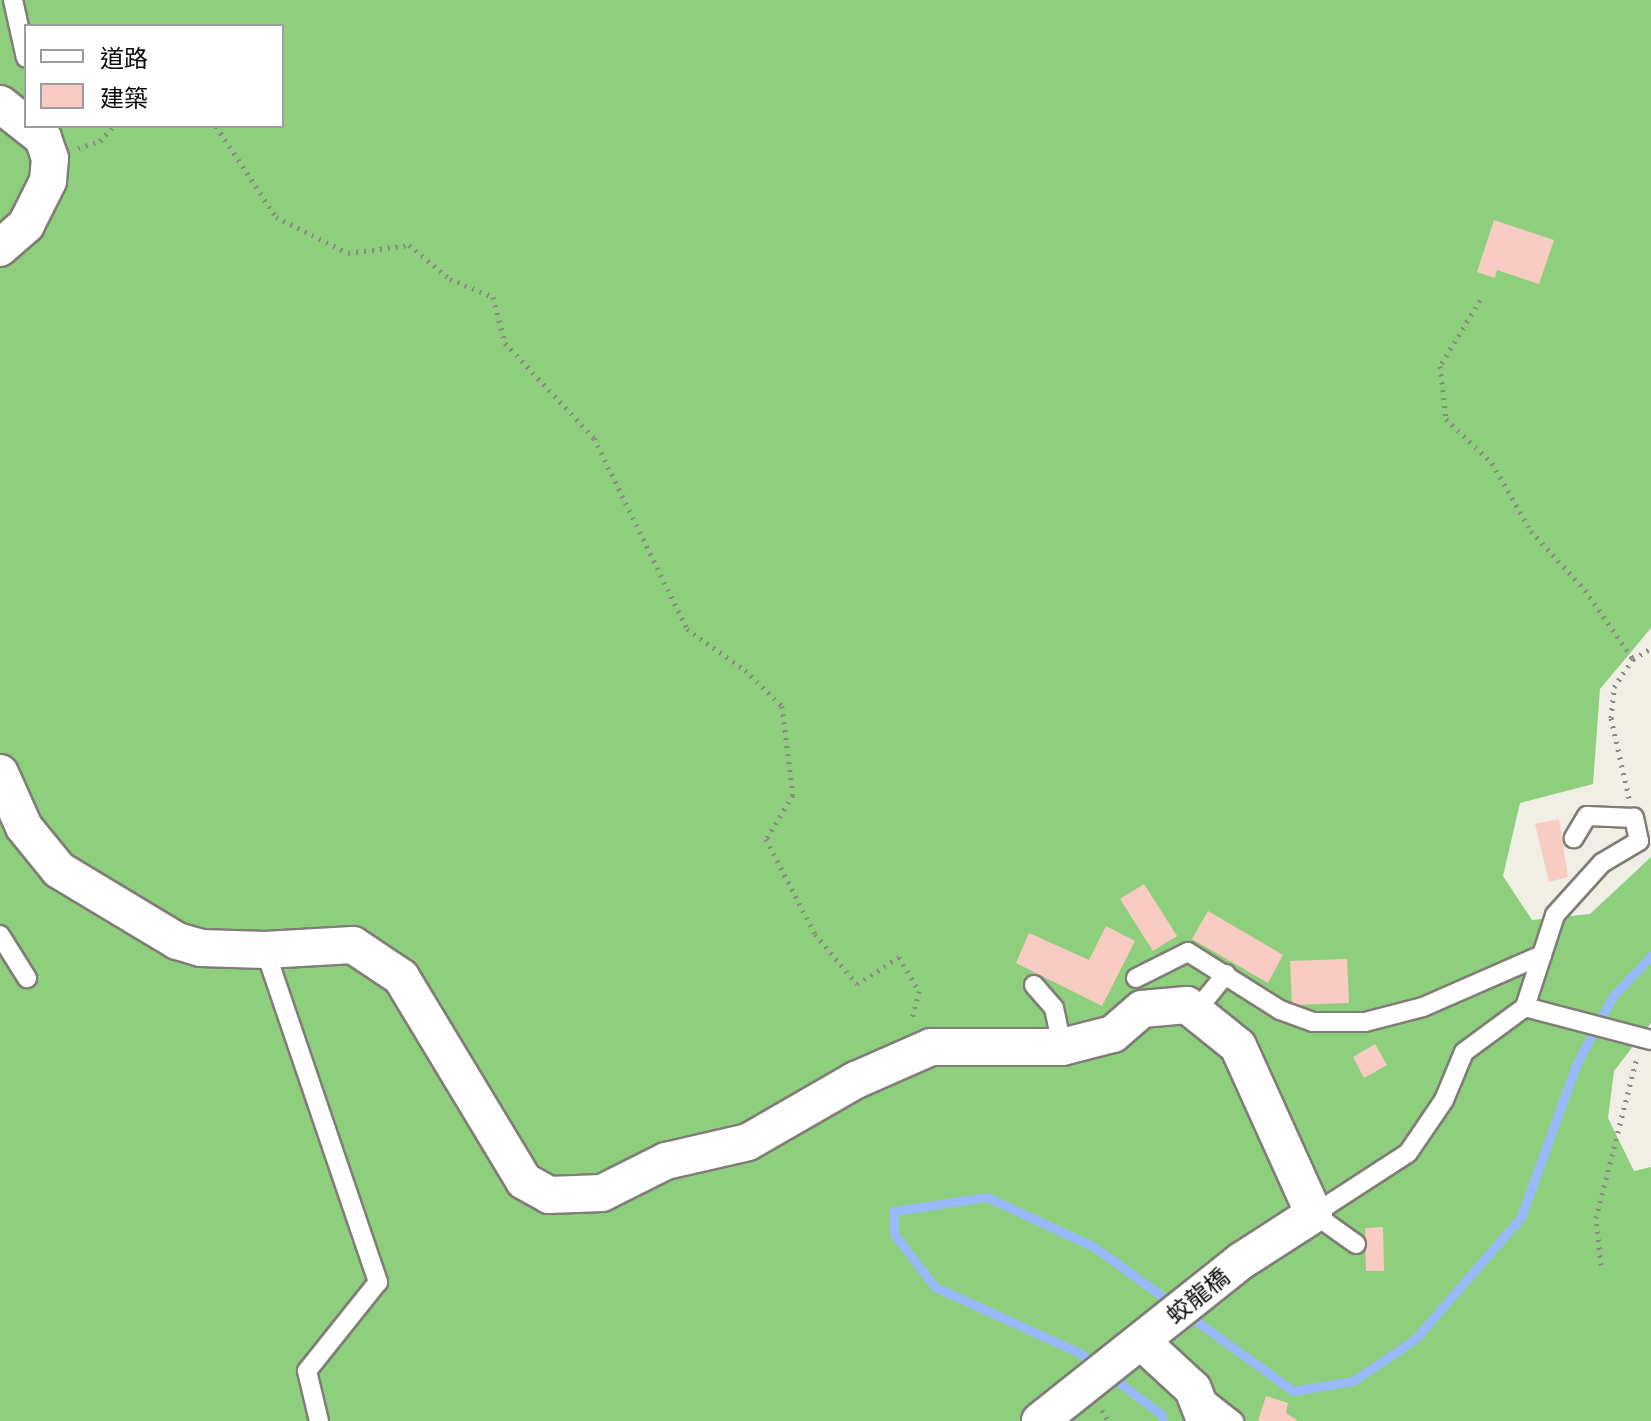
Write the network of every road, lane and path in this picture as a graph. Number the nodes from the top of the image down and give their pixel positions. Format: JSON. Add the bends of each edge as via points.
{"nodes":[{"id":1,"x":13,"y":0,"type":"edge"},
{"id":2,"x":24,"y":49,"type":"edge"},
{"id":3,"x":0,"y":104,"type":"edge"},
{"id":4,"x":24,"y":124,"type":"edge"},
{"id":5,"x":29,"y":128,"type":"edge"},
{"id":6,"x":111,"y":128,"type":"edge"},
{"id":7,"x":217,"y":128,"type":"edge"},
{"id":8,"x":45,"y":141,"type":"edge"},
{"id":9,"x":0,"y":248,"type":"edge"},
{"id":10,"x":1480,"y":300,"type":"dead end"},
{"id":11,"x":1651,"y":648,"type":"edge"},
{"id":12,"x":1633,"y":659,"type":"junction"},
{"id":13,"x":0,"y":773,"type":"edge"},
{"id":14,"x":1634,"y":818,"type":"junction"},
{"id":15,"x":1574,"y":838,"type":"dead end"},
{"id":16,"x":0,"y":935,"type":"edge"},
{"id":17,"x":265,"y":950,"type":"junction"},
{"id":18,"x":1542,"y":955,"type":"junction"},
{"id":19,"x":1226,"y":974,"type":"junction"},
{"id":20,"x":27,"y":978,"type":"dead end"},
{"id":21,"x":1136,"y":978,"type":"dead end"},
{"id":22,"x":1034,"y":985,"type":"dead end"},
{"id":23,"x":1525,"y":1007,"type":"junction"},
{"id":24,"x":1195,"y":1012,"type":"junction"},
{"id":25,"x":1646,"y":1040,"type":"edge"},
{"id":26,"x":931,"y":1047,"type":"junction"},
{"id":27,"x":1062,"y":1047,"type":"junction"},
{"id":28,"x":1314,"y":1214,"type":"junction"},
{"id":29,"x":1356,"y":1244,"type":"dead end"},
{"id":30,"x":1601,"y":1265,"type":"dead end"},
{"id":31,"x":1142,"y":1342,"type":"junction"},
{"id":32,"x":1199,"y":1405,"type":"edge"},
{"id":33,"x":319,"y":1421,"type":"edge"},
{"id":34,"x":1040,"y":1421,"type":"edge"},
{"id":35,"x":1234,"y":1421,"type":"edge"}],
"edges":[{"from":1,"to":2,"type":"lane"},
{"from":3,"to":4,"type":"street"},
{"from":5,"to":8,"type":"street"},
{"from":6,"to":8,"type":"path","via":[[100,141]]},
{"from":7,"to":26,"type":"path","via":[[276,217],[348,253],[409,245],[450,279],[493,297],[505,343],[594,438],[687,629],[745,670],[782,706],[793,795],[766,839],[815,934],[857,984],[899,957],[919,991],[909,1029]]},
{"from":8,"to":9,"type":"street","via":[[48,181],[26,225]]},
{"from":10,"to":12,"type":"path","via":[[1440,366],[1446,419],[1492,463],[1531,531],[1585,590]]},
{"from":11,"to":12,"type":"path"},
{"from":12,"to":14,"type":"path","via":[[1614,687],[1611,718]]},
{"from":13,"to":17,"type":"street","via":[[24,827],[59,870],[177,941],[201,948]]},
{"from":14,"to":15,"type":"lane","via":[[1587,816]]},
{"from":14,"to":18,"type":"lane","via":[[1639,841],[1602,863],[1555,915]]},
{"from":16,"to":20,"type":"lane"},
{"from":17,"to":26,"type":"street","via":[[353,945],[401,977],[524,1181],[549,1195],[602,1193],[666,1161],[748,1142],[856,1080]]},
{"from":17,"to":33,"type":"lane","via":[[378,1282],[307,1371]]},
{"from":18,"to":19,"type":"lane","via":[[1423,1007],[1365,1022],[1313,1022],[1280,1010]]},
{"from":18,"to":23,"type":"lane"},
{"from":19,"to":21,"type":"lane","via":[[1188,952]]},
{"from":19,"to":24,"type":"lane"},
{"from":22,"to":27,"type":"lane","via":[[1054,1008]]},
{"from":23,"to":25,"type":"lane"},
{"from":23,"to":28,"type":"lane","via":[[1464,1052],[1444,1100],[1408,1153]]},
{"from":24,"to":27,"type":"street","via":[[1187,1005],[1142,1009],[1113,1034]]},
{"from":24,"to":28,"type":"street","via":[[1238,1046]]},
{"from":25,"to":30,"type":"path","via":[[1596,1218]]},
{"from":26,"to":27,"type":"street"},
{"from":28,"to":29,"type":"lane"},
{"from":28,"to":31,"type":"street","name":"蛟龍橋","via":[[1241,1261]]},
{"from":31,"to":32,"type":"street"},
{"from":31,"to":34,"type":"street","name":"蛟龍橋"},
{"from":32,"to":35,"type":"lane"}]}
